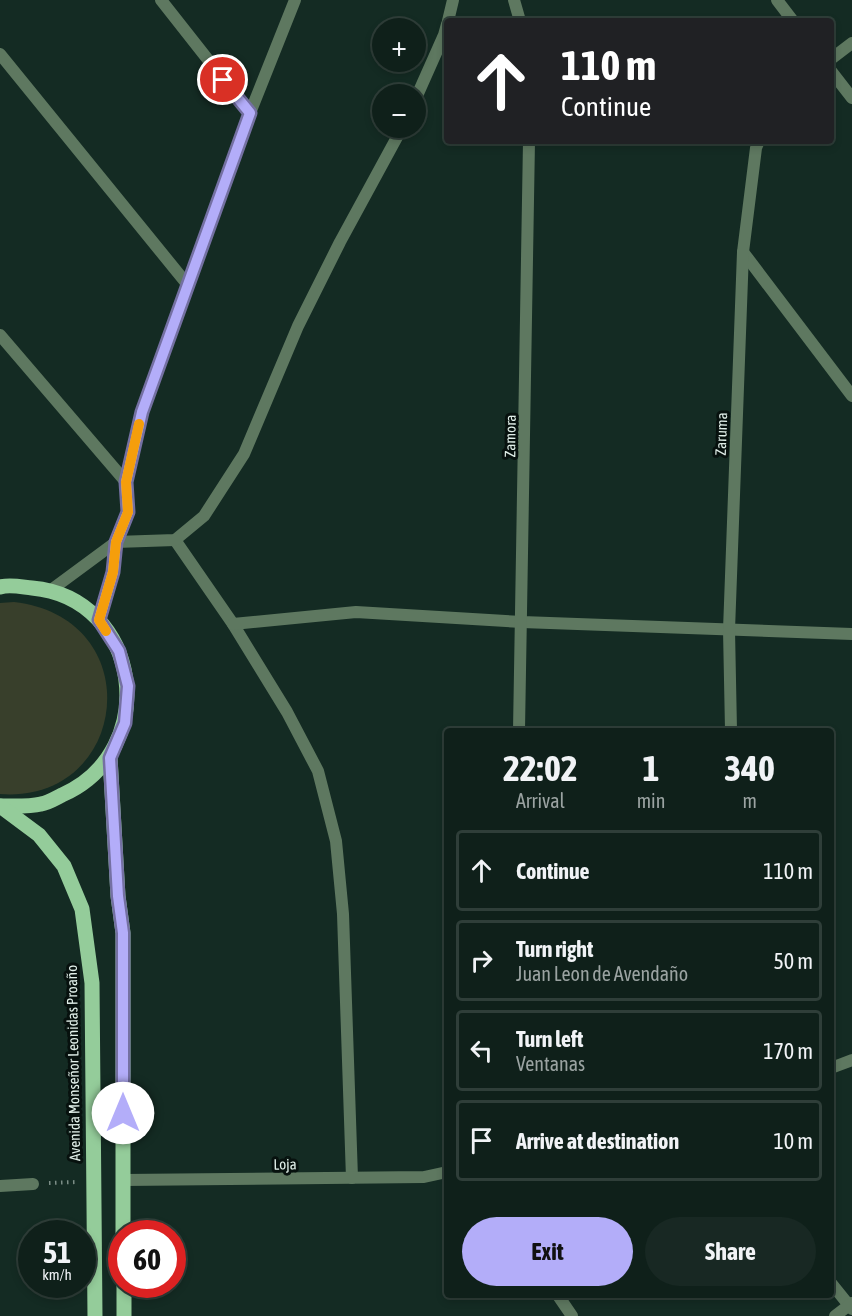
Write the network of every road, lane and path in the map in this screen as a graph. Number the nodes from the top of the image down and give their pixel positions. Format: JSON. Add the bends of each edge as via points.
{"nodes":[{"id":1,"x":161,"y":0,"type":"edge"},
{"id":2,"x":295,"y":0,"type":"edge"},
{"id":3,"x":453,"y":0,"type":"edge"},
{"id":4,"x":514,"y":0,"type":"edge"},
{"id":5,"x":777,"y":0,"type":"edge"},
{"id":6,"x":448,"y":18,"type":"edge"},
{"id":7,"x":519,"y":18,"type":"edge"},
{"id":8,"x":791,"y":18,"type":"edge"},
{"id":9,"x":444,"y":35,"type":"edge"},
{"id":10,"x":852,"y":43,"type":"edge"},
{"id":11,"x":0,"y":54,"type":"edge"},
{"id":12,"x":834,"y":57,"type":"edge"},
{"id":13,"x":834,"y":75,"type":"edge"},
{"id":14,"x":422,"y":84,"type":"edge"},
{"id":15,"x":852,"y":98,"type":"edge"},
{"id":16,"x":250,"y":113,"type":"junction"},
{"id":17,"x":397,"y":138,"type":"edge"},
{"id":18,"x":529,"y":144,"type":"edge"},
{"id":19,"x":758,"y":144,"type":"edge"},
{"id":20,"x":743,"y":252,"type":"junction"},
{"id":21,"x":187,"y":284,"type":"junction"},
{"id":22,"x":0,"y":335,"type":"edge"},
{"id":23,"x":852,"y":396,"type":"edge"},
{"id":24,"x":126,"y":482,"type":"junction"},
{"id":25,"x":175,"y":540,"type":"junction"},
{"id":26,"x":116,"y":542,"type":"junction"},
{"id":27,"x":1,"y":586,"type":"edge"},
{"id":28,"x":51,"y":590,"type":"junction"},
{"id":29,"x":99,"y":620,"type":"junction"},
{"id":30,"x":522,"y":622,"type":"junction"},
{"id":31,"x":233,"y":624,"type":"junction"},
{"id":32,"x":729,"y":630,"type":"junction"},
{"id":33,"x":852,"y":634,"type":"edge"},
{"id":34,"x":519,"y":728,"type":"edge"},
{"id":35,"x":731,"y":728,"type":"edge"},
{"id":36,"x":110,"y":758,"type":"junction"},
{"id":37,"x":0,"y":806,"type":"edge"},
{"id":38,"x":852,"y":1060,"type":"edge"},
{"id":39,"x":834,"y":1067,"type":"edge"},
{"id":40,"x":444,"y":1173,"type":"edge"},
{"id":41,"x":352,"y":1178,"type":"junction"},
{"id":42,"x":123,"y":1180,"type":"junction"},
{"id":43,"x":93,"y":1181,"type":"junction"},
{"id":44,"x":33,"y":1184,"type":"joint"},
{"id":45,"x":0,"y":1186,"type":"edge"},
{"id":46,"x":123,"y":1220,"type":"edge"},
{"id":47,"x":834,"y":1286,"type":"edge"},
{"id":48,"x":124,"y":1298,"type":"edge"},
{"id":49,"x":560,"y":1298,"type":"edge"},
{"id":50,"x":851,"y":1306,"type":"edge"},
{"id":51,"x":95,"y":1316,"type":"edge"},
{"id":52,"x":124,"y":1316,"type":"edge"},
{"id":53,"x":572,"y":1316,"type":"edge"},
{"id":54,"x":835,"y":1316,"type":"edge"}],
"edges":[{"from":1,"to":16,"type":"street"},
{"from":2,"to":16,"type":"street"},
{"from":3,"to":6,"type":"street"},
{"from":4,"to":7,"type":"street"},
{"from":5,"to":8,"type":"street"},
{"from":9,"to":14,"type":"street"},
{"from":10,"to":12,"type":"street"},
{"from":11,"to":21,"type":"street"},
{"from":13,"to":15,"type":"street"},
{"from":16,"to":21,"type":"street"},
{"from":17,"to":25,"type":"street","via":[[298,326],[244,454],[204,516]]},
{"from":18,"to":30,"type":"street","name":"Zamora"},
{"from":19,"to":20,"type":"street","name":"Zaruma"},
{"from":20,"to":23,"type":"street"},
{"from":20,"to":32,"type":"street","name":"Zaruma"},
{"from":21,"to":24,"type":"street","via":[[142,412]]},
{"from":22,"to":24,"type":"street"},
{"from":24,"to":26,"type":"street","via":[[128,512]]},
{"from":25,"to":26,"type":"street"},
{"from":25,"to":31,"type":"street"},
{"from":26,"to":28,"type":"street"},
{"from":26,"to":29,"type":"street","via":[[113,572]]},
{"from":27,"to":28,"type":"main road"},
{"from":28,"to":29,"type":"main road","via":[[77,602]]},
{"from":29,"to":36,"type":"main road","via":[[119,651],[128,686],[125,723]]},
{"from":30,"to":31,"type":"street","via":[[356,612]]},
{"from":30,"to":32,"type":"street"},
{"from":30,"to":34,"type":"street","name":"Zamora"},
{"from":31,"to":41,"type":"street","via":[[318,771],[336,841],[343,914]]},
{"from":32,"to":33,"type":"street"},
{"from":32,"to":35,"type":"street","name":"Zaruma"},
{"from":36,"to":37,"type":"main road","via":[[80,787],[42,804]]},
{"from":36,"to":42,"type":"main road","via":[[123,933]]},
{"from":37,"to":43,"type":"main road","name":"Avenida Monseñor Leonidas Proaño","via":[[39,835],[64,866],[82,909],[92,983]]},
{"from":38,"to":39,"type":"street"},
{"from":40,"to":41,"type":"street","name":"Loja","via":[[424,1177]]},
{"from":41,"to":42,"type":"street","name":"Loja"},
{"from":42,"to":46,"type":"main road"},
{"from":43,"to":44,"type":"path"},
{"from":43,"to":51,"type":"main road","name":"Avenida Monseñor Leonidas Proaño"},
{"from":44,"to":45,"type":"street"},
{"from":47,"to":50,"type":"street"},
{"from":48,"to":52,"type":"main road"},
{"from":49,"to":53,"type":"street"},
{"from":50,"to":54,"type":"street"}]}
